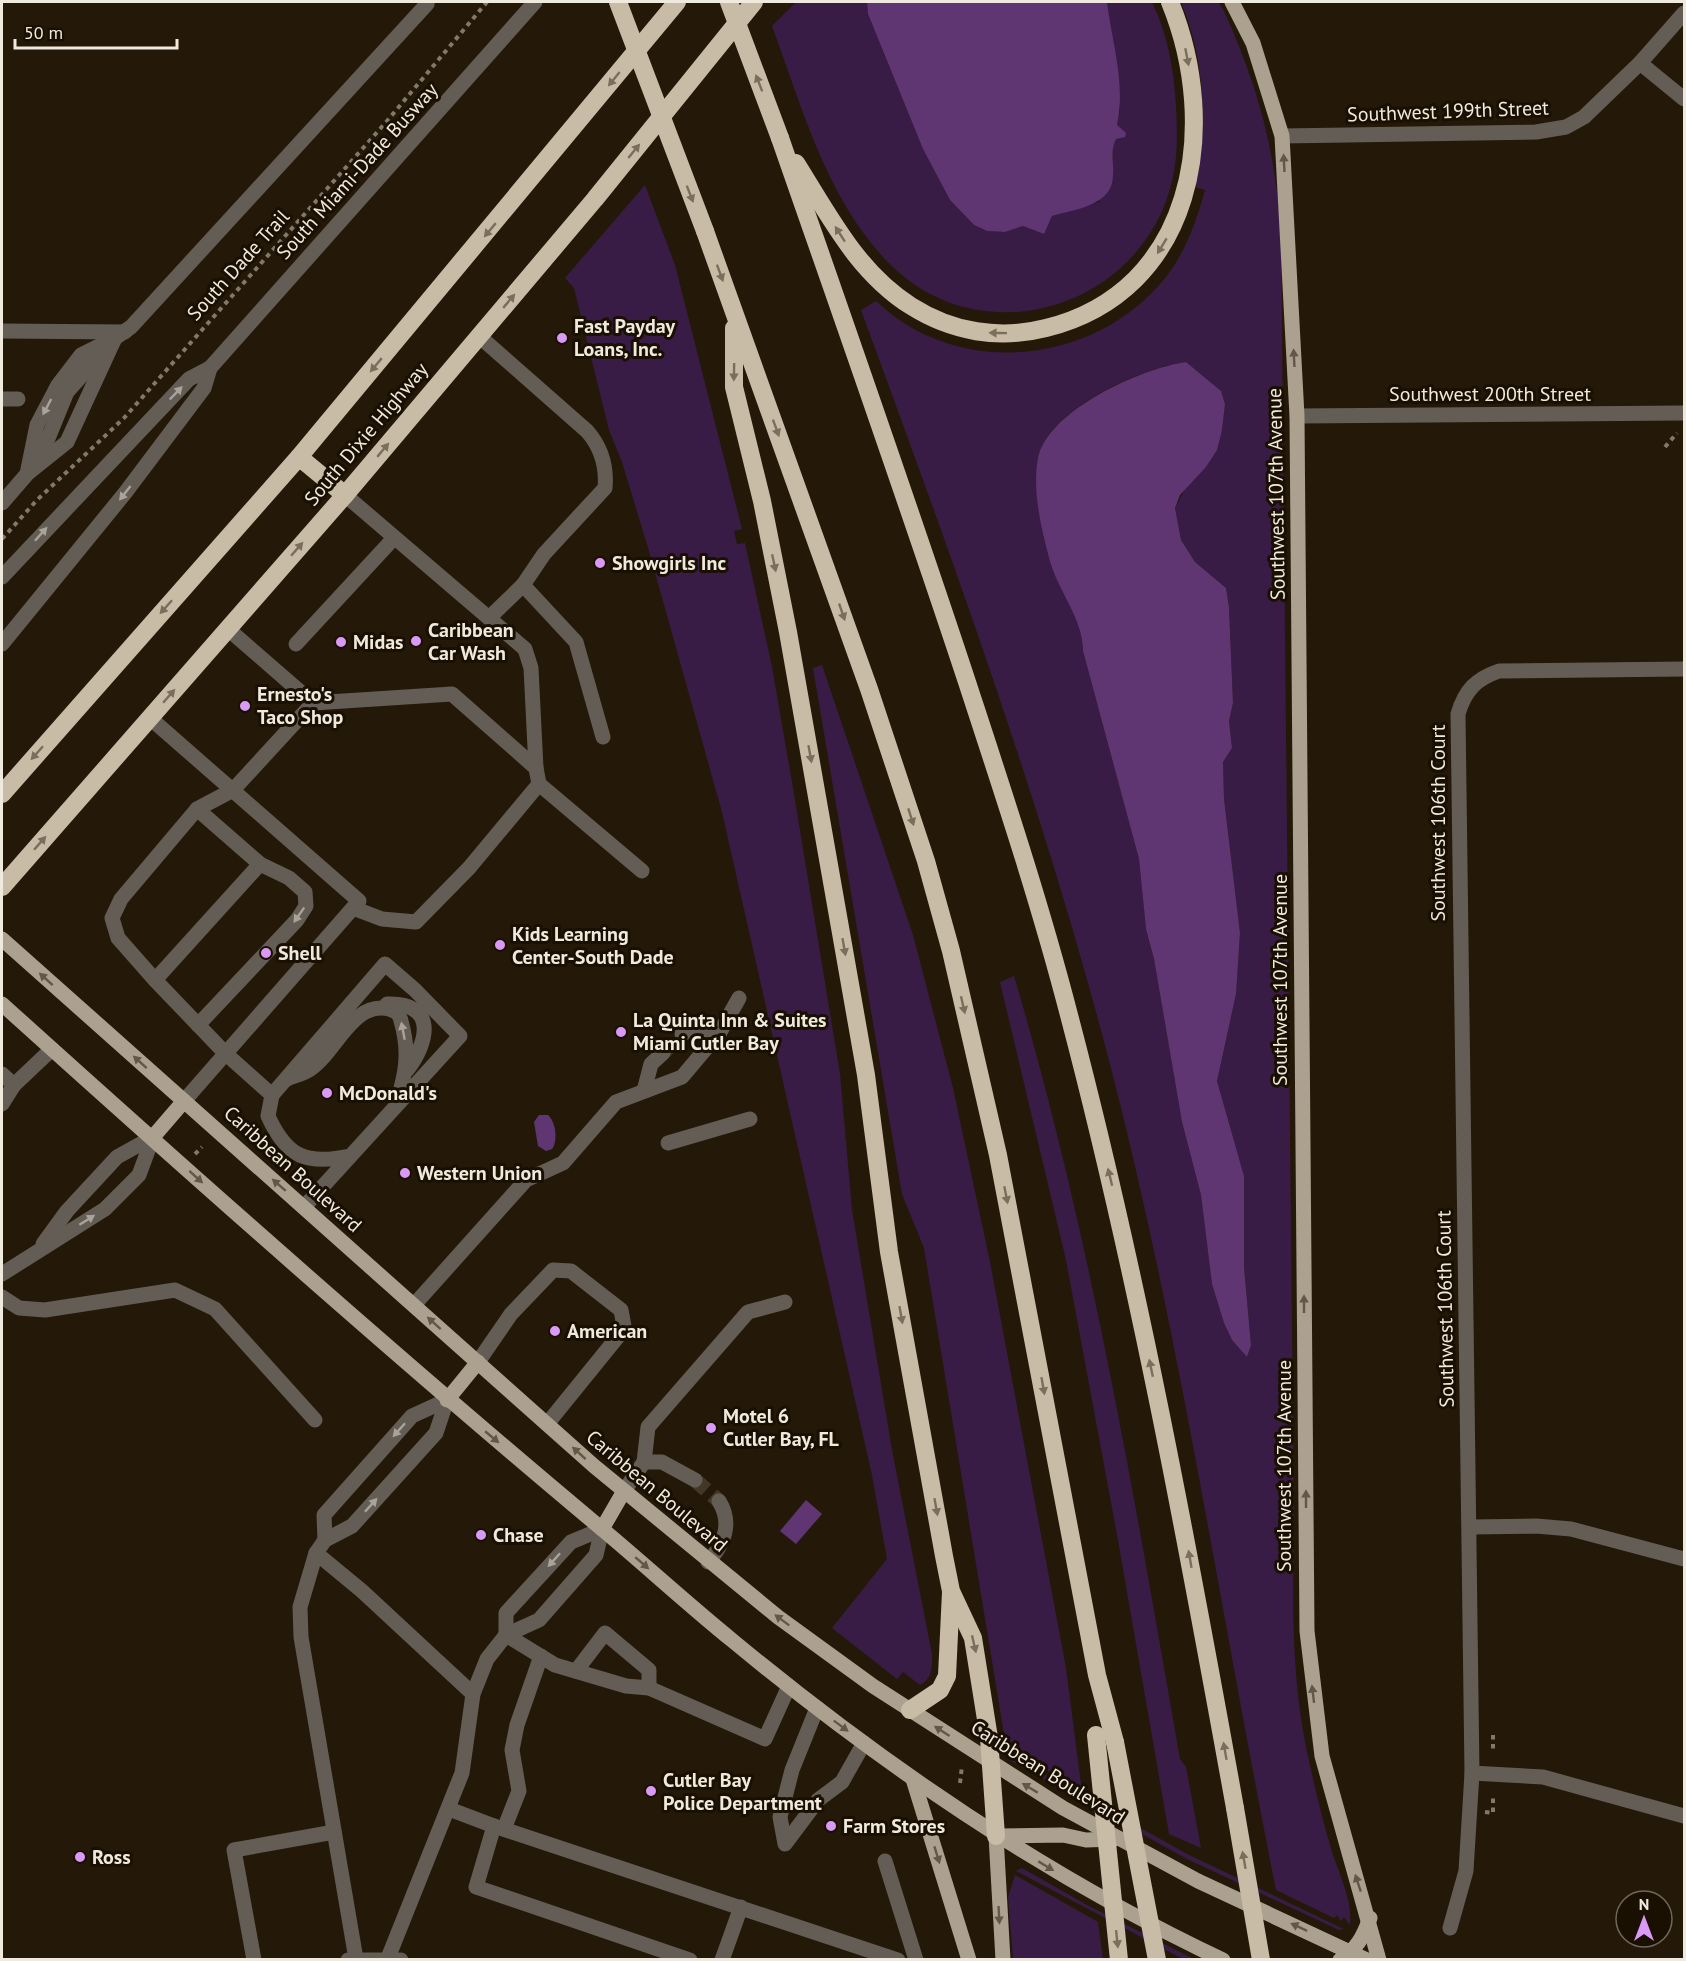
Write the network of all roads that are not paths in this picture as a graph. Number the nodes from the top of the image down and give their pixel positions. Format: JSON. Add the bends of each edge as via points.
{"nodes":[{"id":1,"x":426,"y":2,"type":"edge"},
{"id":2,"x":535,"y":2,"type":"edge"},
{"id":3,"x":618,"y":2,"type":"edge"},
{"id":4,"x":678,"y":2,"type":"edge"},
{"id":5,"x":729,"y":2,"type":"edge"},
{"id":6,"x":754,"y":2,"type":"edge"},
{"id":7,"x":1170,"y":2,"type":"edge"},
{"id":8,"x":1232,"y":2,"type":"edge"},
{"id":9,"x":1684,"y":13,"type":"edge"},
{"id":10,"x":1640,"y":63,"type":"junction"},
{"id":11,"x":1684,"y":99,"type":"edge"},
{"id":12,"x":1282,"y":136,"type":"junction"},
{"id":13,"x":780,"y":138,"type":"junction"},
{"id":14,"x":735,"y":314,"type":"junction"},
{"id":15,"x":2,"y":331,"type":"edge"},
{"id":16,"x":120,"y":335,"type":"junction"},
{"id":17,"x":480,"y":336,"type":"junction"},
{"id":18,"x":210,"y":368,"type":"junction"},
{"id":19,"x":2,"y":399,"type":"edge"},
{"id":20,"x":18,"y":399,"type":"dead end"},
{"id":21,"x":1684,"y":413,"type":"edge"},
{"id":22,"x":1297,"y":416,"type":"junction"},
{"id":23,"x":299,"y":457,"type":"junction"},
{"id":24,"x":27,"y":474,"type":"junction"},
{"id":25,"x":345,"y":495,"type":"junction"},
{"id":26,"x":2,"y":503,"type":"edge"},
{"id":27,"x":394,"y":538,"type":"junction"},
{"id":28,"x":2,"y":577,"type":"edge"},
{"id":29,"x":523,"y":585,"type":"junction"},
{"id":30,"x":489,"y":618,"type":"junction"},
{"id":31,"x":228,"y":629,"type":"junction"},
{"id":32,"x":2,"y":644,"type":"edge"},
{"id":33,"x":296,"y":644,"type":"dead end"},
{"id":34,"x":1684,"y":669,"type":"edge"},
{"id":35,"x":313,"y":703,"type":"junction"},
{"id":36,"x":150,"y":718,"type":"junction"},
{"id":37,"x":603,"y":737,"type":"dead end"},
{"id":38,"x":536,"y":768,"type":"junction"},
{"id":39,"x":539,"y":784,"type":"junction"},
{"id":40,"x":233,"y":790,"type":"junction"},
{"id":41,"x":2,"y":794,"type":"edge"},
{"id":42,"x":197,"y":809,"type":"junction"},
{"id":43,"x":260,"y":864,"type":"junction"},
{"id":44,"x":642,"y":871,"type":"dead end"},
{"id":45,"x":2,"y":886,"type":"edge"},
{"id":46,"x":353,"y":908,"type":"junction"},
{"id":47,"x":2,"y":939,"type":"edge"},
{"id":48,"x":155,"y":980,"type":"junction"},
{"id":49,"x":739,"y":998,"type":"dead end"},
{"id":50,"x":2,"y":1004,"type":"edge"},
{"id":51,"x":377,"y":1008,"type":"junction"},
{"id":52,"x":198,"y":1025,"type":"junction"},
{"id":53,"x":720,"y":1032,"type":"junction"},
{"id":54,"x":682,"y":1034,"type":"tunnel mouth"},
{"id":55,"x":52,"y":1049,"type":"junction"},
{"id":56,"x":663,"y":1053,"type":"tunnel mouth"},
{"id":57,"x":226,"y":1054,"type":"junction"},
{"id":58,"x":407,"y":1070,"type":"junction"},
{"id":59,"x":2,"y":1074,"type":"edge"},
{"id":60,"x":285,"y":1079,"type":"junction"},
{"id":61,"x":14,"y":1085,"type":"junction"},
{"id":62,"x":644,"y":1091,"type":"junction"},
{"id":63,"x":272,"y":1095,"type":"junction"},
{"id":64,"x":184,"y":1101,"type":"junction"},
{"id":65,"x":2,"y":1104,"type":"edge"},
{"id":66,"x":396,"y":1108,"type":"junction"},
{"id":67,"x":750,"y":1119,"type":"dead end"},
{"id":68,"x":153,"y":1137,"type":"junction"},
{"id":69,"x":668,"y":1143,"type":"dead end"},
{"id":70,"x":350,"y":1156,"type":"junction"},
{"id":71,"x":304,"y":1208,"type":"junction"},
{"id":72,"x":37,"y":1251,"type":"junction"},
{"id":73,"x":2,"y":1274,"type":"edge"},
{"id":74,"x":2,"y":1297,"type":"edge"},
{"id":75,"x":785,"y":1302,"type":"dead end"},
{"id":76,"x":414,"y":1305,"type":"junction"},
{"id":77,"x":478,"y":1362,"type":"junction"},
{"id":78,"x":447,"y":1400,"type":"junction"},
{"id":79,"x":315,"y":1420,"type":"dead end"},
{"id":80,"x":548,"y":1424,"type":"junction"},
{"id":81,"x":644,"y":1462,"type":"junction"},
{"id":82,"x":695,"y":1480,"type":"tunnel mouth"},
{"id":83,"x":624,"y":1491,"type":"junction"},
{"id":84,"x":719,"y":1501,"type":"tunnel mouth"},
{"id":85,"x":1470,"y":1527,"type":"junction"},
{"id":86,"x":602,"y":1529,"type":"junction"},
{"id":87,"x":325,"y":1540,"type":"junction"},
{"id":88,"x":316,"y":1553,"type":"junction"},
{"id":89,"x":1684,"y":1559,"type":"edge"},
{"id":90,"x":708,"y":1562,"type":"junction"},
{"id":91,"x":951,"y":1591,"type":"junction"},
{"id":92,"x":506,"y":1635,"type":"junction"},
{"id":93,"x":541,"y":1656,"type":"junction"},
{"id":94,"x":576,"y":1671,"type":"junction"},
{"id":95,"x":1097,"y":1675,"type":"junction"},
{"id":96,"x":789,"y":1686,"type":"junction"},
{"id":97,"x":649,"y":1688,"type":"junction"},
{"id":98,"x":473,"y":1694,"type":"junction"},
{"id":99,"x":817,"y":1708,"type":"junction"},
{"id":100,"x":910,"y":1710,"type":"junction"},
{"id":101,"x":864,"y":1743,"type":"junction"},
{"id":102,"x":991,"y":1763,"type":"junction"},
{"id":103,"x":1472,"y":1773,"type":"junction"},
{"id":104,"x":913,"y":1779,"type":"junction"},
{"id":105,"x":449,"y":1809,"type":"junction"},
{"id":106,"x":1684,"y":1816,"type":"edge"},
{"id":107,"x":499,"y":1828,"type":"junction"},
{"id":108,"x":334,"y":1832,"type":"junction"},
{"id":109,"x":996,"y":1836,"type":"junction"},
{"id":110,"x":1116,"y":1839,"type":"junction"},
{"id":111,"x":885,"y":1861,"type":"dead end"},
{"id":112,"x":741,"y":1906,"type":"junction"},
{"id":113,"x":1370,"y":1918,"type":"junction"},
{"id":114,"x":1450,"y":1928,"type":"dead end"},
{"id":115,"x":1346,"y":1956,"type":"edge"},
{"id":116,"x":254,"y":1959,"type":"edge"},
{"id":117,"x":352,"y":1959,"type":"edge"},
{"id":118,"x":395,"y":1959,"type":"edge"},
{"id":119,"x":690,"y":1959,"type":"edge"},
{"id":120,"x":722,"y":1959,"type":"edge"},
{"id":121,"x":898,"y":1959,"type":"edge"},
{"id":122,"x":916,"y":1959,"type":"edge"},
{"id":123,"x":969,"y":1959,"type":"edge"},
{"id":124,"x":1003,"y":1959,"type":"edge"},
{"id":125,"x":1119,"y":1959,"type":"edge"},
{"id":126,"x":1157,"y":1959,"type":"edge"},
{"id":127,"x":1223,"y":1959,"type":"edge"},
{"id":128,"x":1261,"y":1959,"type":"edge"},
{"id":129,"x":1367,"y":1959,"type":"edge"},
{"id":130,"x":1379,"y":1959,"type":"edge"}],
"edges":[{"from":1,"to":16,"type":"street","via":[[329,112]]},
{"from":2,"to":18,"type":"street","name":"South Miami-Dade Busway"},
{"from":3,"to":14,"type":"highway","one_way":true,"bridge":true},
{"from":4,"to":23,"type":"highway","name":"South Dixie Highway","one_way":true},
{"from":13,"to":5,"type":"highway","one_way":true,"bridge":true},
{"from":17,"to":6,"type":"highway","name":"South Dixie Highway","one_way":true},
{"from":7,"to":13,"type":"highway","one_way":true,"via":[[1182,33],[1193,99],[1194,142],[1185,196],[1164,244],[1140,276],[1114,299],[1078,319],[1033,331],[991,333],[958,328],[912,307],[876,279],[851,249]]},
{"from":8,"to":12,"type":"main road","name":"Southwest 107th Avenue","via":[[1253,43]]},
{"from":9,"to":10,"type":"street","name":"Southwest 199th Street"},
{"from":10,"to":11,"type":"street"},
{"from":10,"to":12,"type":"street","name":"Southwest 199th Street","via":[[1584,117],[1550,131]]},
{"from":22,"to":12,"type":"main road","name":"Southwest 107th Avenue","one_way":true},
{"from":128,"to":13,"type":"highway","one_way":true,"bridge":true,"via":[[1152,1371],[1069,1014],[1026,860],[912,514]]},
{"from":14,"to":91,"type":"highway","one_way":true,"via":[[734,387],[789,632],[866,1075],[889,1252]]},
{"from":14,"to":95,"type":"highway","one_way":true,"via":[[894,761],[951,951],[998,1155]]},
{"from":15,"to":16,"type":"street"},
{"from":16,"to":24,"type":"street","via":[[67,442]]},
{"from":16,"to":24,"type":"street","one_way":true,"via":[[81,355],[58,384],[37,425]]},
{"from":25,"to":17,"type":"highway","name":"South Dixie Highway","one_way":true},
{"from":17,"to":29,"type":"street","via":[[596,440],[606,475],[605,488],[544,554]]},
{"from":28,"to":18,"type":"street","name":"South Miami-Dade Busway","one_way":true,"via":[[189,379]]},
{"from":18,"to":32,"type":"street","name":"South Miami-Dade Busway","one_way":true,"via":[[204,388],[125,493]]},
{"from":19,"to":20,"type":"street"},
{"from":21,"to":22,"type":"street","name":"Southwest 200th Street"},
{"from":113,"to":22,"type":"main road","name":"Southwest 107th Avenue","one_way":true,"via":[[1322,1756],[1307,1631]]},
{"from":23,"to":25,"type":"highway"},
{"from":23,"to":41,"type":"highway","name":"South Dixie Highway","one_way":true},
{"from":24,"to":26,"type":"street"},
{"from":25,"to":27,"type":"street"},
{"from":31,"to":25,"type":"highway","name":"South Dixie Highway","one_way":true},
{"from":27,"to":30,"type":"street"},
{"from":27,"to":33,"type":"street"},
{"from":29,"to":30,"type":"street"},
{"from":29,"to":37,"type":"street","via":[[576,642]]},
{"from":30,"to":38,"type":"street","via":[[520,643],[530,661]]},
{"from":31,"to":35,"type":"street"},
{"from":36,"to":31,"type":"highway","name":"South Dixie Highway","one_way":true},
{"from":34,"to":85,"type":"street","name":"Southwest 106th Court","via":[[1511,670],[1487,675],[1468,689],[1462,700],[1456,729]]},
{"from":35,"to":38,"type":"street","via":[[452,694]]},
{"from":35,"to":40,"type":"street"},
{"from":36,"to":40,"type":"street"},
{"from":45,"to":36,"type":"highway","name":"South Dixie Highway","one_way":true},
{"from":38,"to":39,"type":"street"},
{"from":39,"to":44,"type":"street"},
{"from":39,"to":46,"type":"street","via":[[469,868],[416,921],[382,919]]},
{"from":40,"to":42,"type":"street"},
{"from":40,"to":46,"type":"street","via":[[359,901]]},
{"from":42,"to":43,"type":"street"},
{"from":42,"to":48,"type":"street","via":[[115,907],[112,918],[118,938]]},
{"from":43,"to":48,"type":"street"},
{"from":43,"to":52,"type":"street","one_way":true,"via":[[289,878],[305,892],[306,906]]},
{"from":46,"to":57,"type":"street"},
{"from":64,"to":47,"type":"main road","name":"Caribbean Boulevard","one_way":true},
{"from":48,"to":52,"type":"street"},
{"from":49,"to":53,"type":"street"},
{"from":50,"to":55,"type":"main road"},
{"from":58,"to":51,"type":"street","one_way":true,"via":[[400,1017],[394,1011]]},
{"from":51,"to":58,"type":"street","via":[[385,1004],[402,1005],[423,1021],[425,1041]]},
{"from":51,"to":60,"type":"street","via":[[361,1015],[309,1070]]},
{"from":52,"to":57,"type":"street"},
{"from":53,"to":54,"type":"street"},
{"from":53,"to":62,"type":"street","via":[[682,1077]]},
{"from":55,"to":61,"type":"street"},
{"from":55,"to":68,"type":"main road"},
{"from":56,"to":62,"type":"street","via":[[651,1064]]},
{"from":57,"to":63,"type":"street"},
{"from":57,"to":64,"type":"street"},
{"from":58,"to":66,"type":"street"},
{"from":59,"to":61,"type":"street"},
{"from":60,"to":63,"type":"street"},
{"from":60,"to":66,"type":"street","via":[[385,964],[460,1036]]},
{"from":61,"to":65,"type":"street"},
{"from":62,"to":76,"type":"street","via":[[616,1102],[563,1163],[526,1180]]},
{"from":63,"to":70,"type":"street","via":[[268,1116],[278,1135],[293,1150],[315,1161]]},
{"from":64,"to":68,"type":"main road"},
{"from":71,"to":64,"type":"main road","name":"Caribbean Boulevard","one_way":true},
{"from":66,"to":70,"type":"street"},
{"from":67,"to":69,"type":"street"},
{"from":68,"to":72,"type":"street","via":[[117,1157],[67,1211]]},
{"from":72,"to":68,"type":"street","one_way":true,"via":[[105,1209],[131,1184],[140,1175]]},
{"from":68,"to":78,"type":"main road","one_way":true},
{"from":70,"to":71,"type":"street"},
{"from":71,"to":76,"type":"main road","name":"Caribbean Boulevard"},
{"from":72,"to":73,"type":"street"},
{"from":74,"to":79,"type":"street","via":[[19,1308],[45,1310],[175,1290],[215,1309]]},
{"from":75,"to":81,"type":"street","via":[[748,1312],[648,1427]]},
{"from":77,"to":76,"type":"main road","name":"Caribbean Boulevard","one_way":true},
{"from":77,"to":78,"type":"main road"},
{"from":77,"to":80,"type":"main road","name":"Caribbean Boulevard"},
{"from":77,"to":80,"type":"street","via":[[511,1314],[553,1270],[571,1270],[621,1311],[624,1326],[620,1334]]},
{"from":78,"to":86,"type":"main road","one_way":true},
{"from":87,"to":78,"type":"street","one_way":true,"via":[[352,1526],[436,1433]]},
{"from":78,"to":87,"type":"street","one_way":true,"via":[[412,1416],[324,1515]]},
{"from":83,"to":80,"type":"main road","name":"Caribbean Boulevard","one_way":true},
{"from":81,"to":82,"type":"street","via":[[662,1462]]},
{"from":81,"to":83,"type":"street"},
{"from":83,"to":86,"type":"main road"},
{"from":83,"to":90,"type":"main road","name":"Caribbean Boulevard"},
{"from":84,"to":90,"type":"street","via":[[726,1522],[724,1538]]},
{"from":85,"to":89,"type":"street","via":[[1571,1529]]},
{"from":85,"to":103,"type":"street","name":"Southwest 106th Court"},
{"from":86,"to":92,"type":"street","via":[[596,1555],[539,1620]]},
{"from":86,"to":92,"type":"street","one_way":true,"via":[[571,1542],[506,1613]]},
{"from":86,"to":96,"type":"main road","one_way":true},
{"from":87,"to":88,"type":"street"},
{"from":88,"to":98,"type":"street"},
{"from":88,"to":108,"type":"street","via":[[304,1591],[300,1623]]},
{"from":100,"to":90,"type":"main road","name":"Caribbean Boulevard","one_way":true,"via":[[809,1640]]},
{"from":91,"to":100,"type":"highway","via":[[947,1676],[940,1690]]},
{"from":91,"to":102,"type":"highway","one_way":true,"via":[[973,1638]]},
{"from":92,"to":93,"type":"street"},
{"from":92,"to":98,"type":"street","via":[[487,1659]]},
{"from":93,"to":94,"type":"street"},
{"from":93,"to":107,"type":"street","via":[[512,1750],[519,1791]]},
{"from":94,"to":97,"type":"street","via":[[626,1686]]},
{"from":94,"to":97,"type":"street","via":[[605,1633],[649,1670]]},
{"from":95,"to":125,"type":"highway","one_way":true,"bridge":true,"via":[[1096,1735]]},
{"from":95,"to":126,"type":"highway","bridge":true,"via":[[1115,1742]]},
{"from":96,"to":97,"type":"street","via":[[765,1739]]},
{"from":96,"to":99,"type":"main road"},
{"from":98,"to":105,"type":"street","via":[[465,1757]]},
{"from":99,"to":101,"type":"main road","one_way":true},
{"from":99,"to":101,"type":"street","via":[[792,1770],[780,1816],[784,1844],[818,1800],[842,1782]]},
{"from":102,"to":100,"type":"main road","name":"Caribbean Boulevard","one_way":true},
{"from":101,"to":104,"type":"main road"},
{"from":102,"to":109,"type":"highway"},
{"from":110,"to":102,"type":"main road","name":"Caribbean Boulevard","one_way":true},
{"from":103,"to":106,"type":"street","via":[[1543,1777]]},
{"from":103,"to":114,"type":"street","name":"Southwest 106th Court","via":[[1466,1871]]},
{"from":104,"to":109,"type":"main road"},
{"from":104,"to":123,"type":"main road","one_way":true},
{"from":105,"to":107,"type":"street"},
{"from":105,"to":118,"type":"street"},
{"from":107,"to":112,"type":"street"},
{"from":107,"to":119,"type":"street","via":[[476,1887]]},
{"from":108,"to":116,"type":"street","via":[[234,1850]]},
{"from":108,"to":117,"type":"street"},
{"from":109,"to":110,"type":"main road"},
{"from":109,"to":124,"type":"main road","one_way":true},
{"from":109,"to":127,"type":"main road","one_way":true,"via":[[1075,1884]]},
{"from":115,"to":110,"type":"main road","name":"Caribbean Boulevard","one_way":true},
{"from":111,"to":122,"type":"street"},
{"from":112,"to":120,"type":"street"},
{"from":112,"to":121,"type":"street"},
{"from":113,"to":115,"type":"main road","via":[[1362,1939]]},
{"from":113,"to":130,"type":"main road","name":"Southwest 107th Avenue"},
{"from":115,"to":129,"type":"main road","name":"Caribbean Boulevard"},
{"from":117,"to":118,"type":"street"}]}
